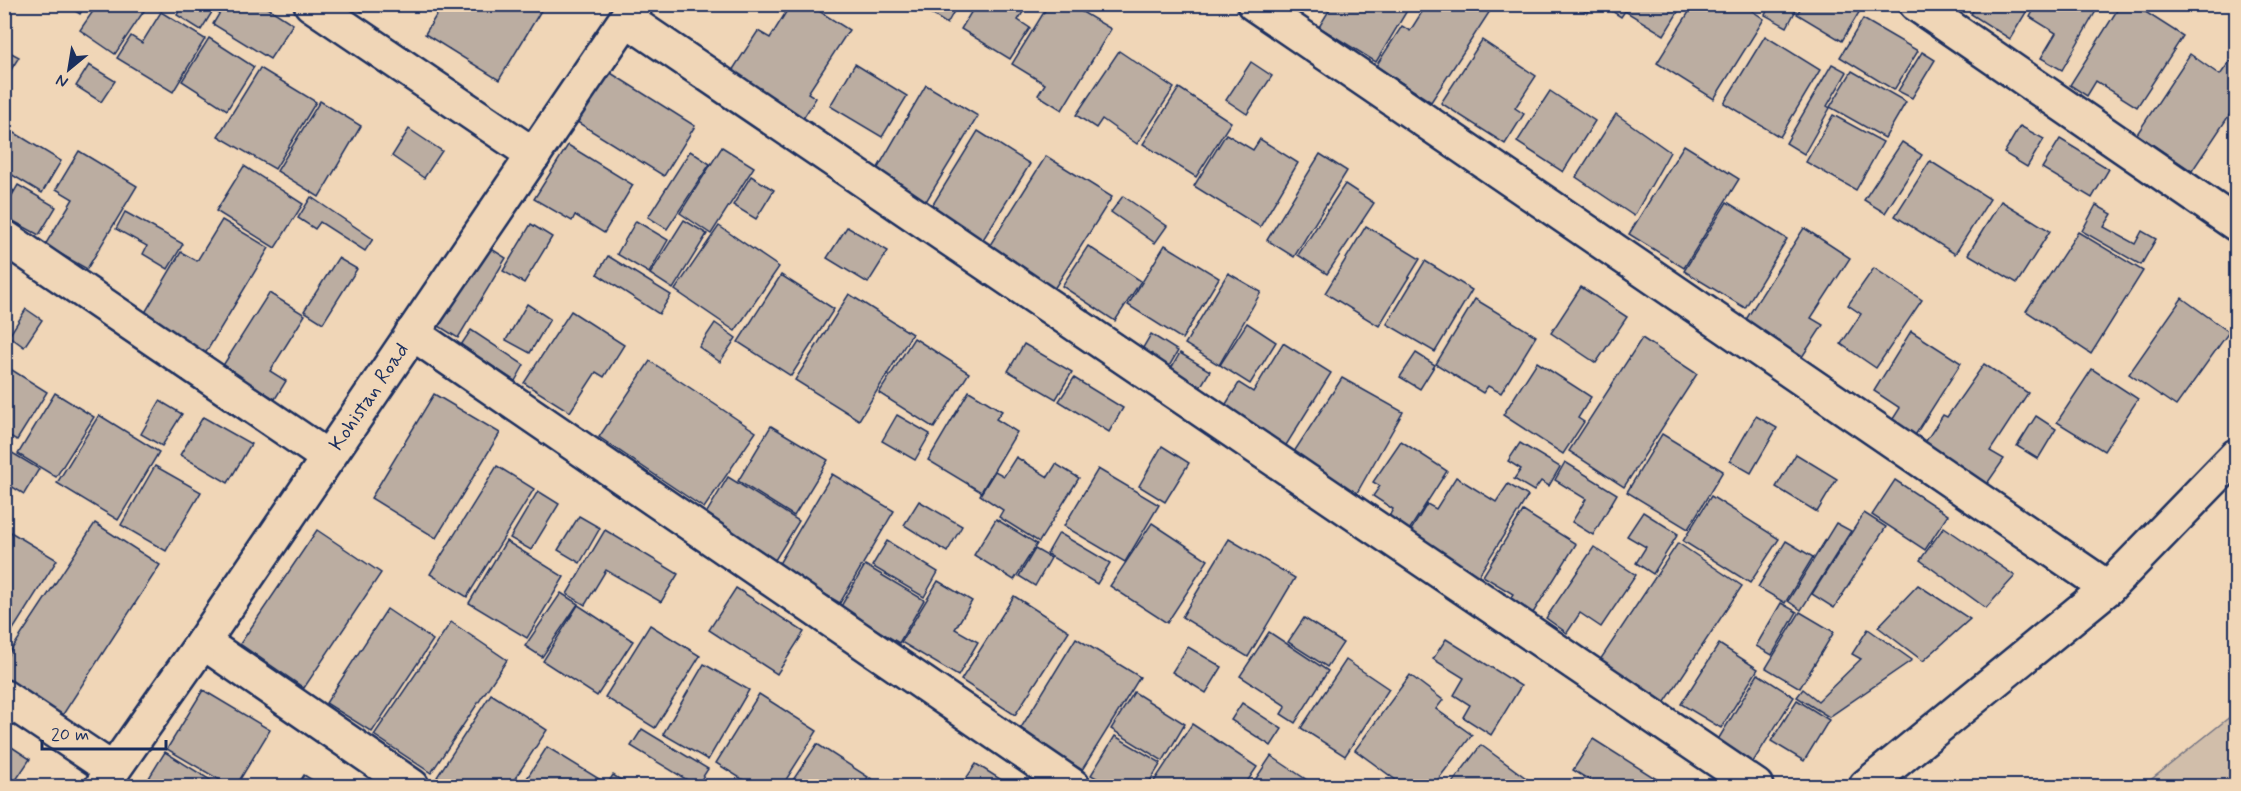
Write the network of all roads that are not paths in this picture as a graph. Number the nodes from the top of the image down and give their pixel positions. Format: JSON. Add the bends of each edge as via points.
{"nodes":[{"id":1,"x":311,"y":4,"type":"edge"},
{"id":2,"x":1254,"y":4,"type":"edge"},
{"id":3,"x":1916,"y":4,"type":"edge"},
{"id":4,"x":631,"y":12,"type":"edge"},
{"id":5,"x":534,"y":155,"type":"junction"},
{"id":6,"x":2236,"y":224,"type":"edge"},
{"id":7,"x":4,"y":237,"type":"edge"},
{"id":8,"x":412,"y":333,"type":"junction"},
{"id":9,"x":2236,"y":456,"type":"edge"},
{"id":10,"x":327,"y":457,"type":"junction"},
{"id":11,"x":2108,"y":588,"type":"junction"},
{"id":12,"x":203,"y":642,"type":"junction"},
{"id":13,"x":4,"y":697,"type":"edge"},
{"id":14,"x":108,"y":778,"type":"edge"},
{"id":15,"x":412,"y":786,"type":"edge"},
{"id":16,"x":1073,"y":786,"type":"edge"},
{"id":17,"x":1756,"y":786,"type":"edge"},
{"id":18,"x":1866,"y":786,"type":"edge"}],
"edges":[{"from":1,"to":5,"type":"street"},
{"from":2,"to":11,"type":"street"},
{"from":3,"to":6,"type":"street"},
{"from":4,"to":5,"type":"street","name":"Kohistan Road"},
{"from":4,"to":17,"type":"street"},
{"from":5,"to":8,"type":"street","name":"Kohistan Road"},
{"from":7,"to":10,"type":"street"},
{"from":8,"to":10,"type":"street","name":"Kohistan Road"},
{"from":8,"to":16,"type":"street"},
{"from":9,"to":11,"type":"street"},
{"from":10,"to":12,"type":"street","name":"Kohistan Road"},
{"from":11,"to":18,"type":"street"},
{"from":12,"to":14,"type":"street","name":"Kohistan Road"},
{"from":12,"to":15,"type":"street"},
{"from":13,"to":14,"type":"street"}]}
